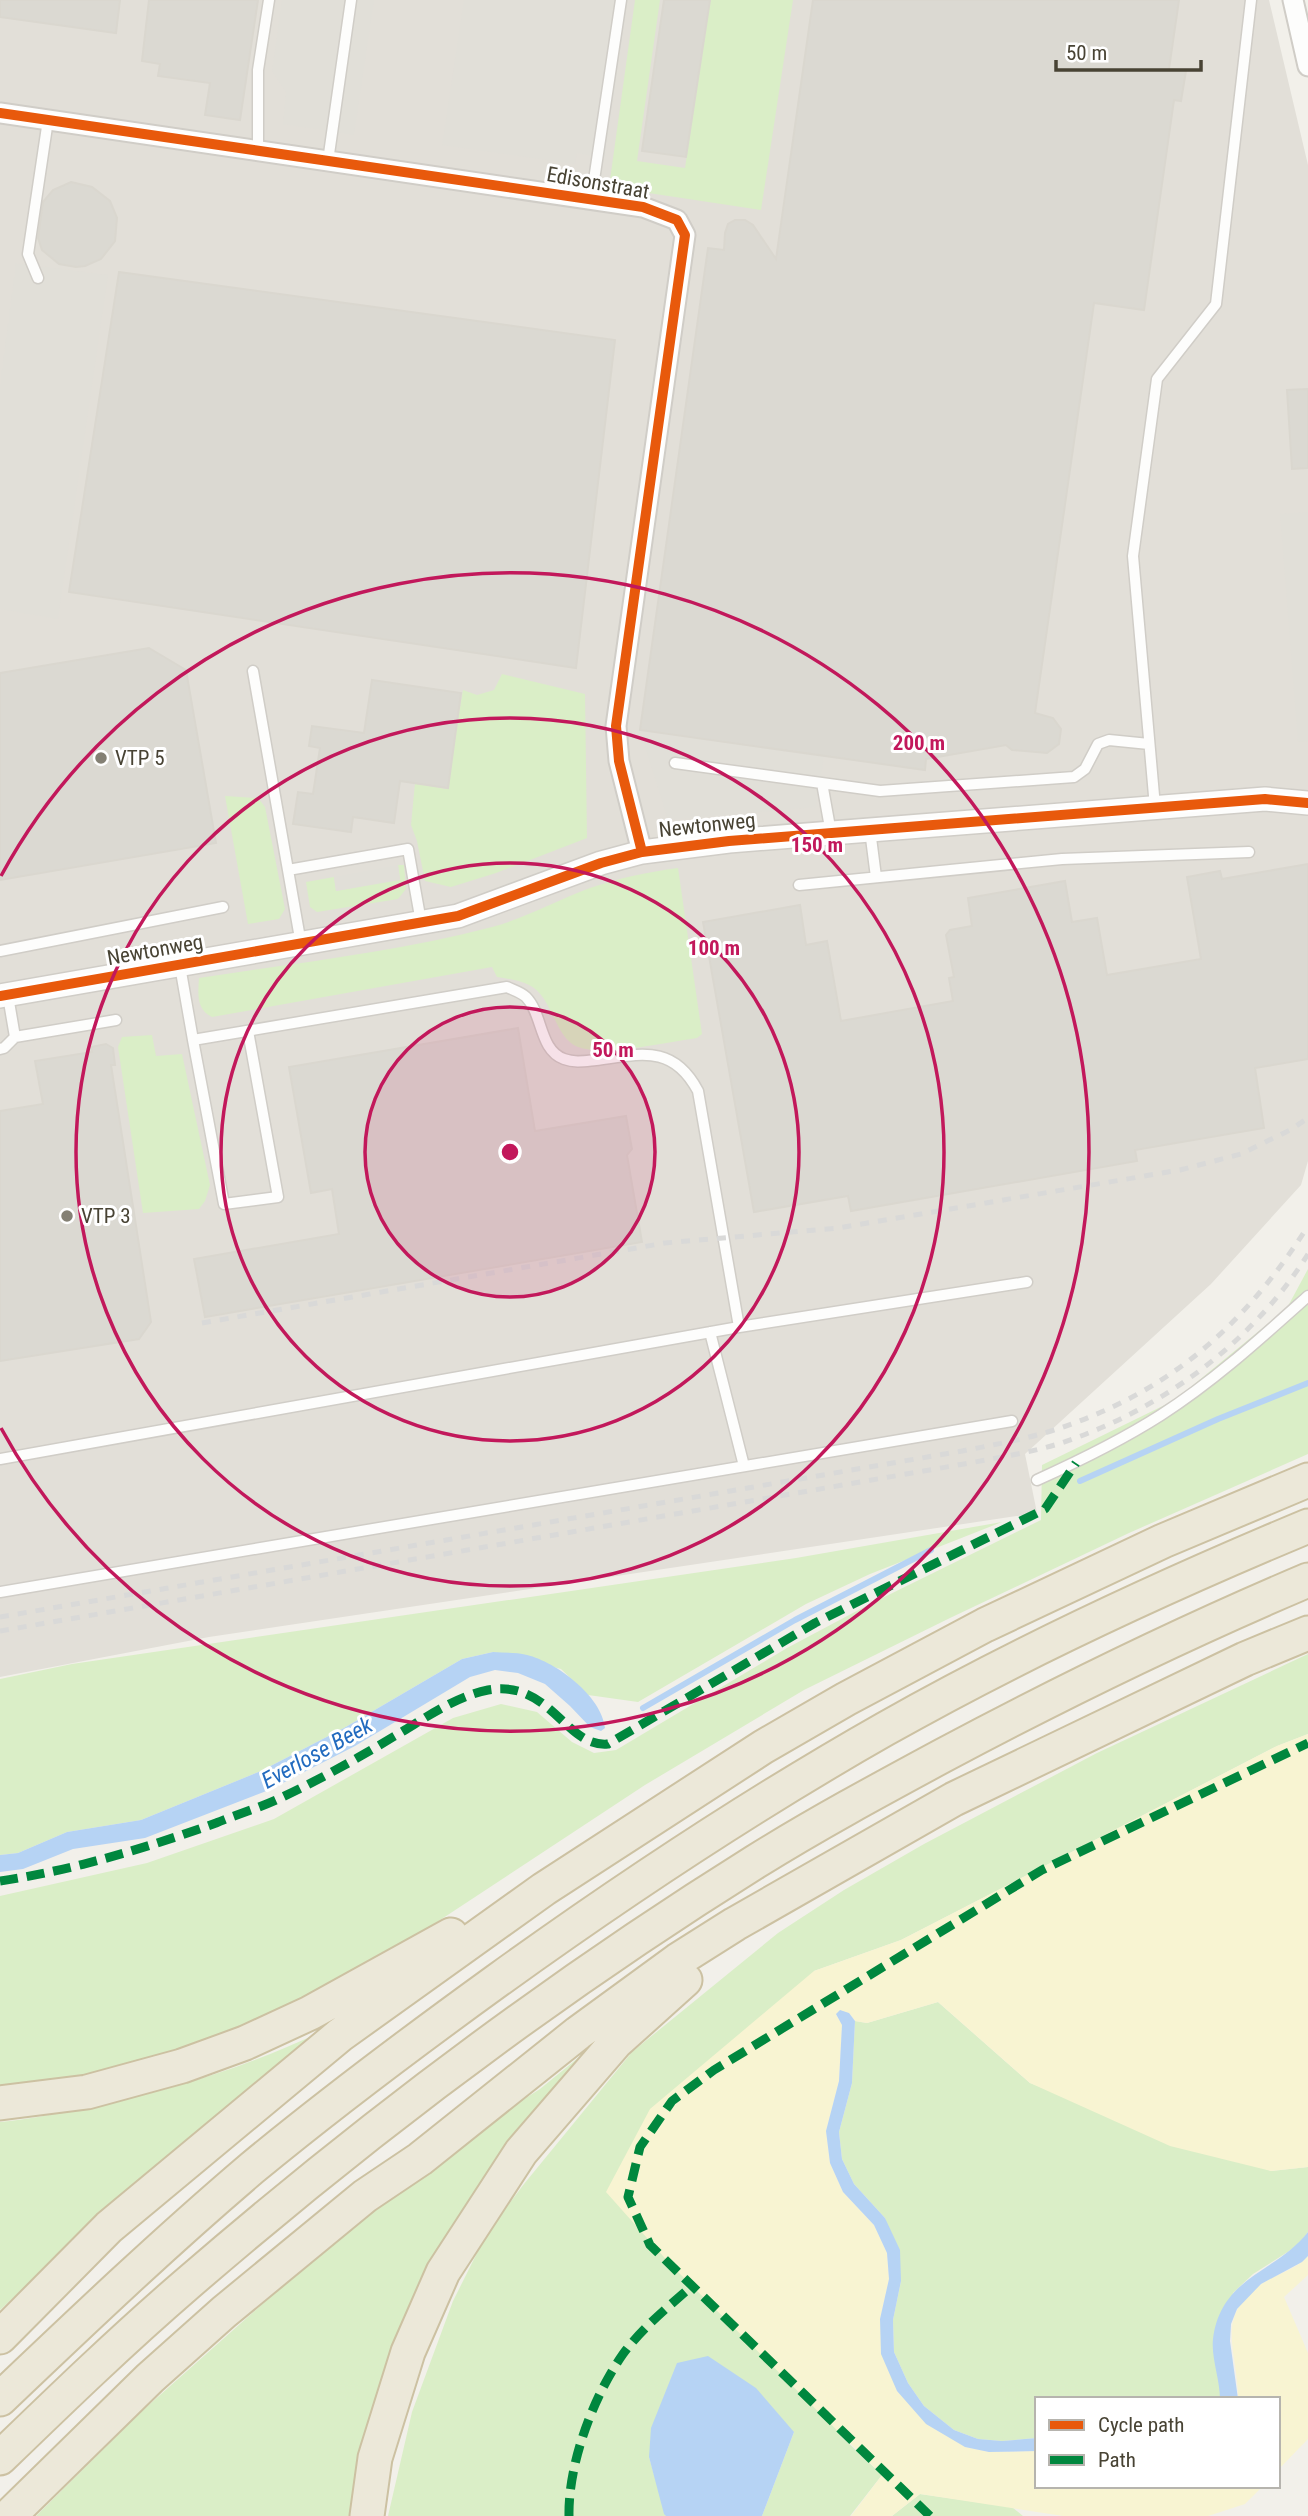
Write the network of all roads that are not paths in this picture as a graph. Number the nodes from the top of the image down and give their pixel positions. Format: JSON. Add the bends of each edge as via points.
{"nodes":[{"id":1,"x":269,"y":0,"type":"edge"},
{"id":2,"x":351,"y":0,"type":"edge"},
{"id":3,"x":621,"y":0,"type":"edge"},
{"id":4,"x":1251,"y":0,"type":"edge"},
{"id":5,"x":1293,"y":0,"type":"edge"},
{"id":6,"x":1308,"y":66,"type":"edge"},
{"id":7,"x":0,"y":113,"type":"edge"},
{"id":8,"x":48,"y":120,"type":"junction"},
{"id":9,"x":258,"y":151,"type":"junction"},
{"id":10,"x":328,"y":161,"type":"junction"},
{"id":11,"x":592,"y":200,"type":"junction"},
{"id":12,"x":38,"y":278,"type":"dead end"},
{"id":13,"x":253,"y":671,"type":"dead end"},
{"id":14,"x":1149,"y":744,"type":"junction"},
{"id":15,"x":675,"y":763,"type":"dead end"},
{"id":16,"x":822,"y":783,"type":"junction"},
{"id":17,"x":1308,"y":803,"type":"edge"},
{"id":18,"x":1155,"y":808,"type":"junction"},
{"id":19,"x":870,"y":830,"type":"junction"},
{"id":20,"x":831,"y":833,"type":"junction"},
{"id":21,"x":642,"y":852,"type":"junction"},
{"id":22,"x":1249,"y":852,"type":"dead end"},
{"id":23,"x":288,"y":870,"type":"junction"},
{"id":24,"x":876,"y":877,"type":"junction"},
{"id":25,"x":799,"y":885,"type":"dead end"},
{"id":26,"x":223,"y":907,"type":"dead end"},
{"id":27,"x":421,"y":923,"type":"junction"},
{"id":28,"x":301,"y":944,"type":"junction"},
{"id":29,"x":0,"y":951,"type":"edge"},
{"id":30,"x":180,"y":966,"type":"junction"},
{"id":31,"x":4,"y":995,"type":"edge"},
{"id":32,"x":116,"y":1020,"type":"dead end"},
{"id":33,"x":248,"y":1031,"type":"junction"},
{"id":34,"x":15,"y":1037,"type":"junction"},
{"id":35,"x":193,"y":1040,"type":"junction"},
{"id":36,"x":0,"y":1049,"type":"edge"},
{"id":37,"x":1027,"y":1282,"type":"dead end"},
{"id":38,"x":1308,"y":1296,"type":"edge"},
{"id":39,"x":739,"y":1327,"type":"junction"},
{"id":40,"x":710,"y":1332,"type":"junction"},
{"id":41,"x":1012,"y":1421,"type":"dead end"},
{"id":42,"x":0,"y":1459,"type":"edge"},
{"id":43,"x":744,"y":1466,"type":"junction"},
{"id":44,"x":1037,"y":1480,"type":"dead end"},
{"id":45,"x":1308,"y":1480,"type":"edge"},
{"id":46,"x":1308,"y":1527,"type":"edge"},
{"id":47,"x":1308,"y":1580,"type":"edge"},
{"id":48,"x":0,"y":1591,"type":"edge"},
{"id":49,"x":1308,"y":1633,"type":"edge"},
{"id":50,"x":811,"y":1880,"type":"junction"},
{"id":51,"x":544,"y":1889,"type":"junction"},
{"id":52,"x":0,"y":2103,"type":"edge"},
{"id":53,"x":0,"y":2337,"type":"edge"},
{"id":54,"x":0,"y":2399,"type":"edge"},
{"id":55,"x":0,"y":2458,"type":"edge"},
{"id":56,"x":9,"y":2516,"type":"edge"},
{"id":57,"x":367,"y":2516,"type":"edge"}],
"edges":[{"from":1,"to":9,"type":"lane","via":[[258,69]]},
{"from":2,"to":10,"type":"lane"},
{"from":3,"to":11,"type":"lane"},
{"from":4,"to":14,"type":"lane","via":[[1216,304],[1157,379],[1133,556]]},
{"from":5,"to":6,"type":"street"},
{"from":7,"to":8,"type":"street","name":"Edisonstraat"},
{"from":8,"to":9,"type":"street","name":"Edisonstraat"},
{"from":8,"to":12,"type":"lane","via":[[28,254]]},
{"from":9,"to":10,"type":"street","name":"Edisonstraat"},
{"from":10,"to":11,"type":"street","name":"Edisonstraat"},
{"from":11,"to":21,"type":"street","name":"Edisonstraat","via":[[643,207],[677,220],[685,236],[616,726],[619,761]]},
{"from":13,"to":23,"type":"lane"},
{"from":14,"to":16,"type":"lane","via":[[1109,740],[1098,744],[1085,769],[1074,777],[880,791]]},
{"from":14,"to":18,"type":"lane"},
{"from":15,"to":16,"type":"lane"},
{"from":16,"to":20,"type":"lane"},
{"from":17,"to":18,"type":"street","name":"Newtonweg","via":[[1265,799]]},
{"from":18,"to":19,"type":"street","name":"Newtonweg"},
{"from":19,"to":20,"type":"street","name":"Newtonweg"},
{"from":19,"to":24,"type":"lane"},
{"from":20,"to":21,"type":"street","name":"Newtonweg"},
{"from":21,"to":27,"type":"street","name":"Newtonweg","via":[[458,916]]},
{"from":22,"to":24,"type":"lane","via":[[1062,859]]},
{"from":23,"to":27,"type":"lane","via":[[408,849]]},
{"from":23,"to":28,"type":"lane"},
{"from":24,"to":25,"type":"lane"},
{"from":26,"to":29,"type":"lane"},
{"from":27,"to":28,"type":"street","name":"Newtonweg"},
{"from":28,"to":30,"type":"street","name":"Newtonweg"},
{"from":30,"to":31,"type":"street","name":"Newtonweg"},
{"from":30,"to":35,"type":"lane"},
{"from":31,"to":34,"type":"lane"},
{"from":32,"to":34,"type":"lane"},
{"from":33,"to":35,"type":"lane"},
{"from":33,"to":35,"type":"lane","via":[[278,1197],[224,1204]]},
{"from":33,"to":39,"type":"lane","via":[[507,987],[524,995],[533,1006],[550,1049],[561,1058],[577,1062],[644,1054],[661,1055],[678,1064],[698,1091]]},
{"from":34,"to":36,"type":"lane"},
{"from":37,"to":39,"type":"lane"},
{"from":38,"to":44,"type":"lane","via":[[1227,1367],[1161,1415]]},
{"from":39,"to":40,"type":"lane"},
{"from":40,"to":42,"type":"lane"},
{"from":40,"to":43,"type":"lane"},
{"from":41,"to":43,"type":"lane"},
{"from":43,"to":48,"type":"lane"},
{"from":45,"to":51,"type":"highway","via":[[1163,1541],[985,1625],[846,1699],[763,1747]]},
{"from":46,"to":54,"type":"highway","via":[[1185,1577],[1029,1653],[887,1728],[722,1826],[385,2063],[150,2257]]},
{"from":47,"to":55,"type":"highway","via":[[1104,1673],[852,1805],[755,1862],[576,1980],[411,2101],[288,2199],[183,2287]]},
{"from":49,"to":50,"type":"highway","via":[[954,1799]]},
{"from":50,"to":56,"type":"highway","via":[[678,1960],[420,2159],[365,2196],[149,2378]]},
{"from":50,"to":57,"type":"highway","via":[[663,1997],[616,2042],[521,2152],[443,2272],[408,2352],[375,2458]]},
{"from":51,"to":52,"type":"highway","via":[[246,2043],[87,2092]]},
{"from":51,"to":53,"type":"highway","via":[[340,2035],[110,2227]]}]}
